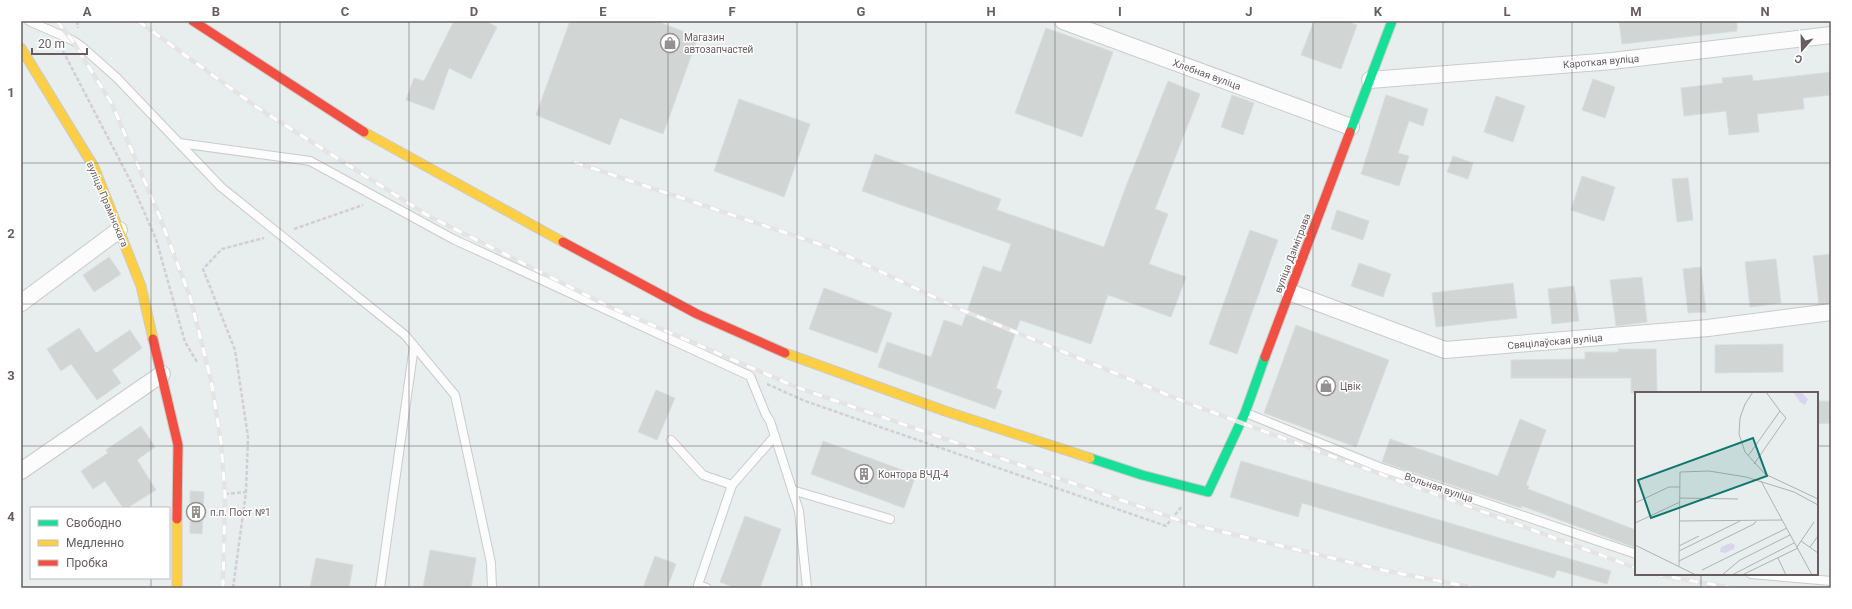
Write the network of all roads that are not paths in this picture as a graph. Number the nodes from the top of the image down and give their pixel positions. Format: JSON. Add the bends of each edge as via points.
{"nodes":[{"id":1,"x":29,"y":21,"type":"edge"},
{"id":2,"x":193,"y":21,"type":"edge"},
{"id":3,"x":1063,"y":21,"type":"edge"},
{"id":4,"x":1392,"y":21,"type":"edge"},
{"id":5,"x":1831,"y":35,"type":"edge"},
{"id":6,"x":21,"y":48,"type":"edge"},
{"id":7,"x":1370,"y":80,"type":"junction"},
{"id":8,"x":1351,"y":127,"type":"junction"},
{"id":9,"x":179,"y":143,"type":"junction"},
{"id":10,"x":119,"y":230,"type":"junction"},
{"id":11,"x":1288,"y":292,"type":"junction"},
{"id":12,"x":21,"y":303,"type":"edge"},
{"id":13,"x":1831,"y":312,"type":"edge"},
{"id":14,"x":414,"y":346,"type":"junction"},
{"id":15,"x":162,"y":374,"type":"junction"},
{"id":16,"x":1245,"y":412,"type":"junction"},
{"id":17,"x":775,"y":436,"type":"junction"},
{"id":18,"x":671,"y":440,"type":"dead end"},
{"id":19,"x":21,"y":470,"type":"edge"},
{"id":20,"x":732,"y":485,"type":"junction"},
{"id":21,"x":792,"y":490,"type":"junction"},
{"id":22,"x":890,"y":519,"type":"dead end"},
{"id":23,"x":1635,"y":554,"type":"edge"},
{"id":24,"x":1762,"y":575,"type":"edge"},
{"id":25,"x":1831,"y":581,"type":"edge"},
{"id":26,"x":177,"y":588,"type":"edge"},
{"id":27,"x":380,"y":588,"type":"edge"},
{"id":28,"x":492,"y":588,"type":"edge"},
{"id":29,"x":707,"y":588,"type":"edge"},
{"id":30,"x":807,"y":588,"type":"edge"}],
"edges":[{"from":1,"to":9,"type":"lane","via":[[81,46],[117,78]]},
{"from":2,"to":16,"type":"street","name":"вуліца Дзімітрава","via":[[375,139],[696,314],[792,356],[937,408],[1142,475],[1208,492]]},
{"from":3,"to":8,"type":"street","name":"Хлебная вуліца"},
{"from":4,"to":7,"type":"street","name":"вуліца Дзімітрава"},
{"from":5,"to":7,"type":"street","name":"Кароткая вуліца","via":[[1612,61]]},
{"from":6,"to":10,"type":"street","name":"вуліца Прамінскага","via":[[94,167]]},
{"from":7,"to":8,"type":"street","name":"вуліца Дзімітрава"},
{"from":8,"to":11,"type":"street","name":"вуліца Дзімітрава"},
{"from":9,"to":14,"type":"lane","via":[[221,187],[405,335]]},
{"from":9,"to":17,"type":"lane","via":[[310,161],[524,276],[737,374],[750,376]]},
{"from":10,"to":12,"type":"street"},
{"from":10,"to":15,"type":"street","name":"вуліца Прамінскага","via":[[141,286]]},
{"from":11,"to":13,"type":"street","name":"Свяцілаўская вуліца","via":[[1444,350],[1708,328]]},
{"from":11,"to":16,"type":"street","name":"вуліца Дзімітрава"},
{"from":14,"to":27,"type":"lane"},
{"from":14,"to":28,"type":"lane","via":[[454,396],[491,563]]},
{"from":15,"to":19,"type":"street"},
{"from":15,"to":26,"type":"street","name":"вуліца Прамінскага","via":[[178,445]]},
{"from":16,"to":23,"type":"lane","name":"Вольная вуліца","via":[[1379,467]]},
{"from":17,"to":20,"type":"lane"},
{"from":17,"to":21,"type":"lane"},
{"from":18,"to":20,"type":"lane","via":[[703,475]]},
{"from":20,"to":29,"type":"lane","via":[[698,585]]},
{"from":21,"to":22,"type":"lane"},
{"from":21,"to":30,"type":"lane","via":[[799,511]]},
{"from":24,"to":25,"type":"lane"}]}
